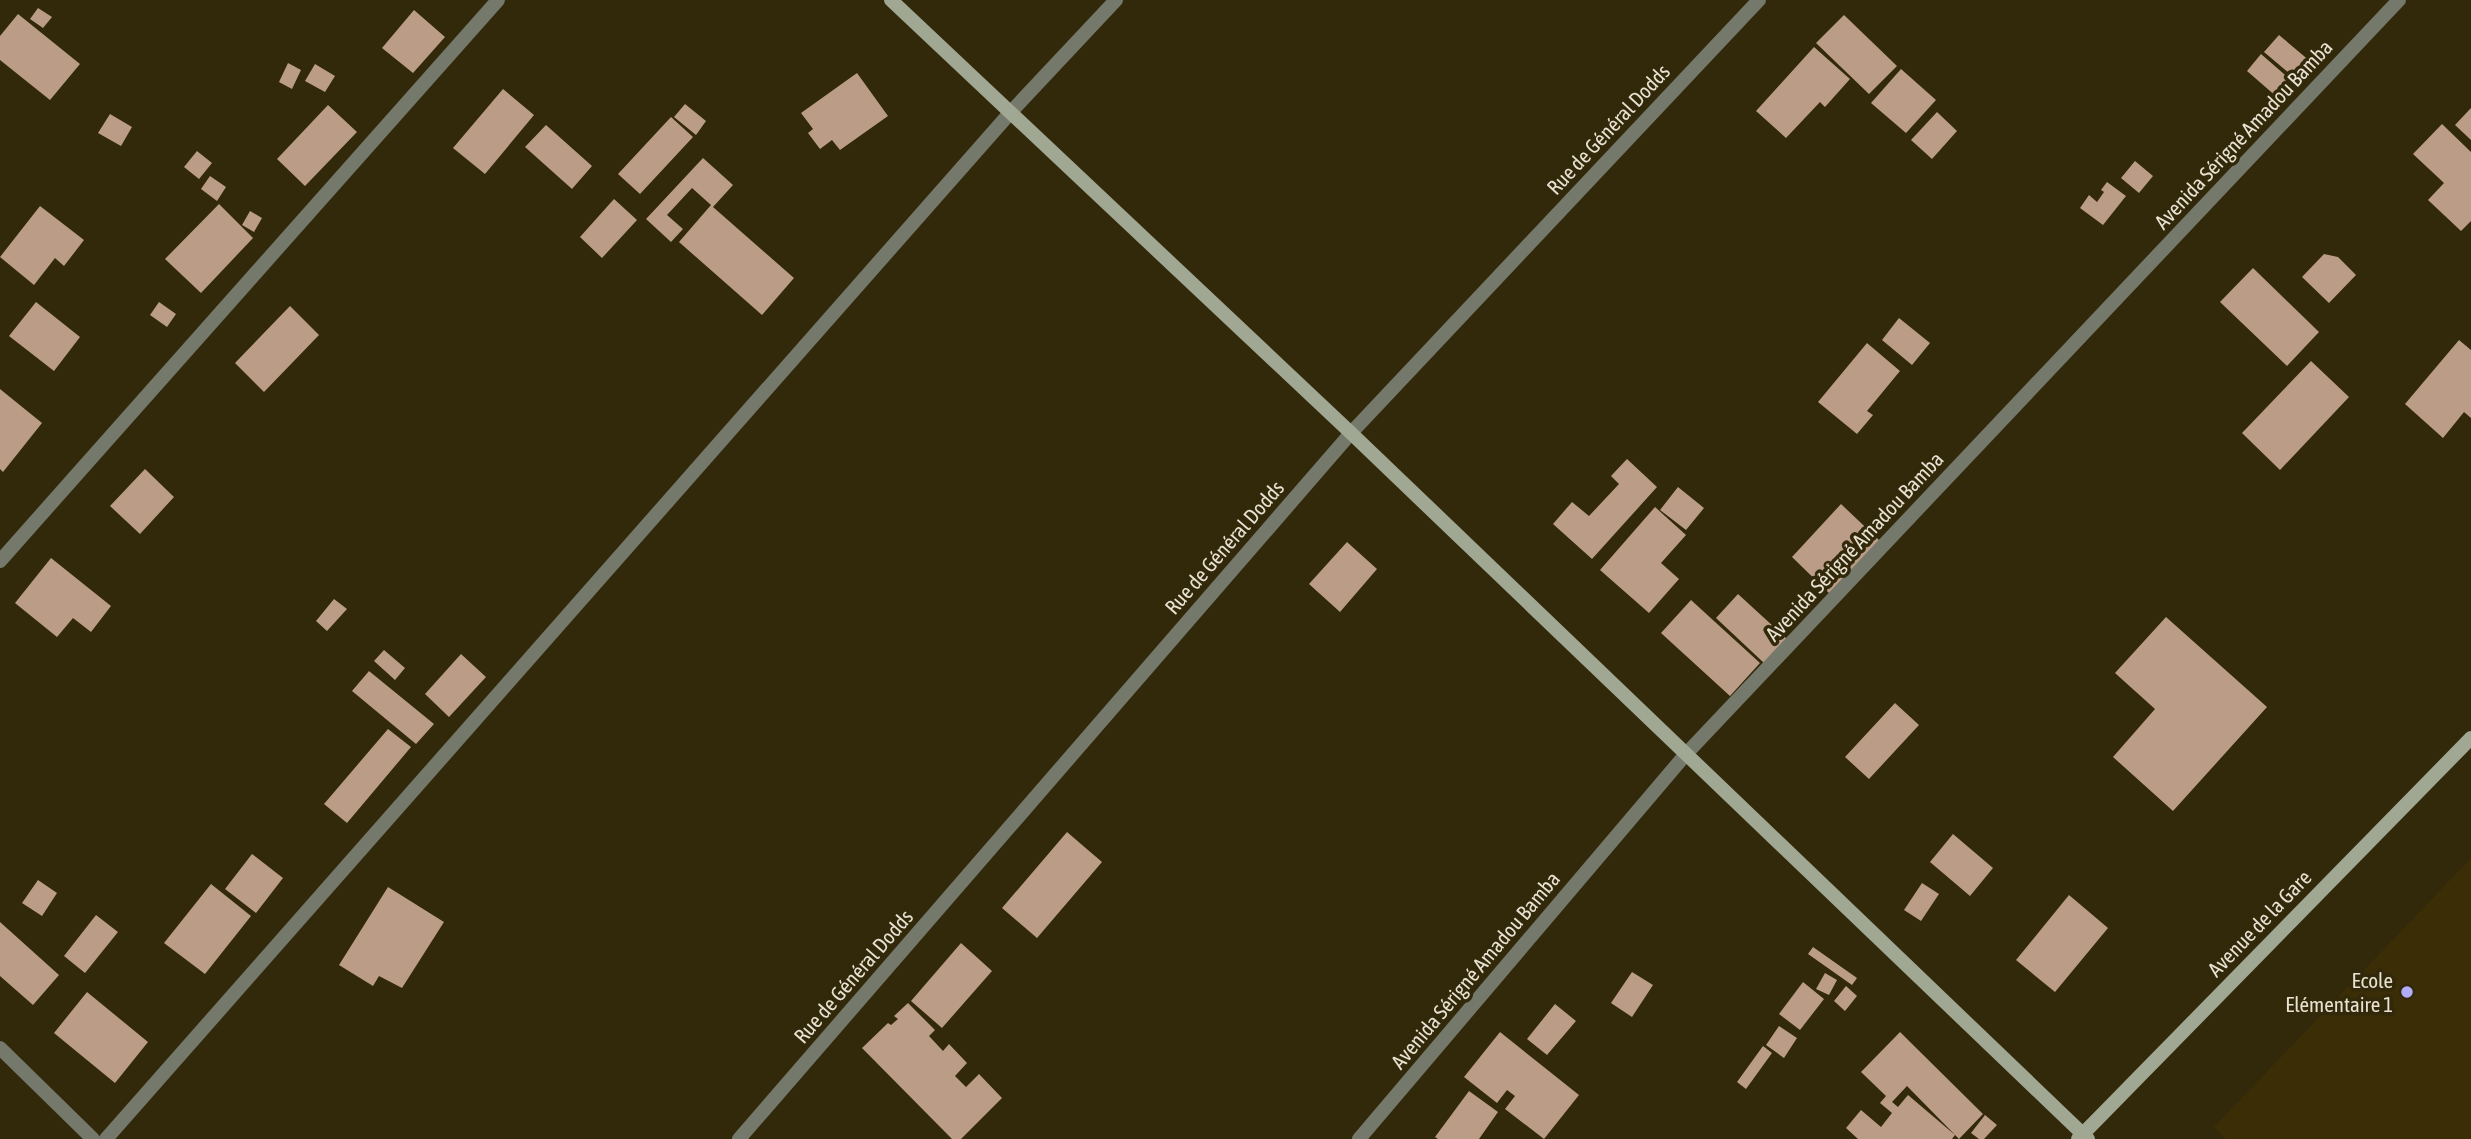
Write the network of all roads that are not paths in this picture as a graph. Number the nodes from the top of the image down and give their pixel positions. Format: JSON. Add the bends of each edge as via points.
{"nodes":[{"id":1,"x":498,"y":0,"type":"edge"},
{"id":2,"x":891,"y":0,"type":"edge"},
{"id":3,"x":1116,"y":0,"type":"edge"},
{"id":4,"x":1759,"y":0,"type":"edge"},
{"id":5,"x":2399,"y":0,"type":"edge"},
{"id":6,"x":1010,"y":113,"type":"junction"},
{"id":7,"x":1351,"y":433,"type":"junction"},
{"id":8,"x":0,"y":561,"type":"edge"},
{"id":9,"x":2471,"y":738,"type":"edge"},
{"id":10,"x":1686,"y":754,"type":"junction"},
{"id":11,"x":0,"y":1048,"type":"edge"},
{"id":12,"x":2083,"y":1137,"type":"edge"},
{"id":13,"x":93,"y":1139,"type":"edge"},
{"id":14,"x":106,"y":1139,"type":"edge"},
{"id":15,"x":739,"y":1139,"type":"edge"},
{"id":16,"x":1359,"y":1139,"type":"edge"}],
"edges":[{"from":1,"to":8,"type":"street"},
{"from":2,"to":6,"type":"main road"},
{"from":3,"to":6,"type":"street"},
{"from":4,"to":7,"type":"street","name":"Rue de Général Dodds"},
{"from":5,"to":10,"type":"street","name":"Avenida Sérigné Amadou Bamba"},
{"from":6,"to":7,"type":"main road"},
{"from":6,"to":14,"type":"street"},
{"from":7,"to":10,"type":"main road"},
{"from":7,"to":15,"type":"street","name":"Rue de Général Dodds"},
{"from":9,"to":12,"type":"main road","name":"Avenue de la Gare"},
{"from":10,"to":12,"type":"main road"},
{"from":10,"to":16,"type":"street","name":"Avenida Sérigné Amadou Bamba"},
{"from":11,"to":13,"type":"street"}]}
